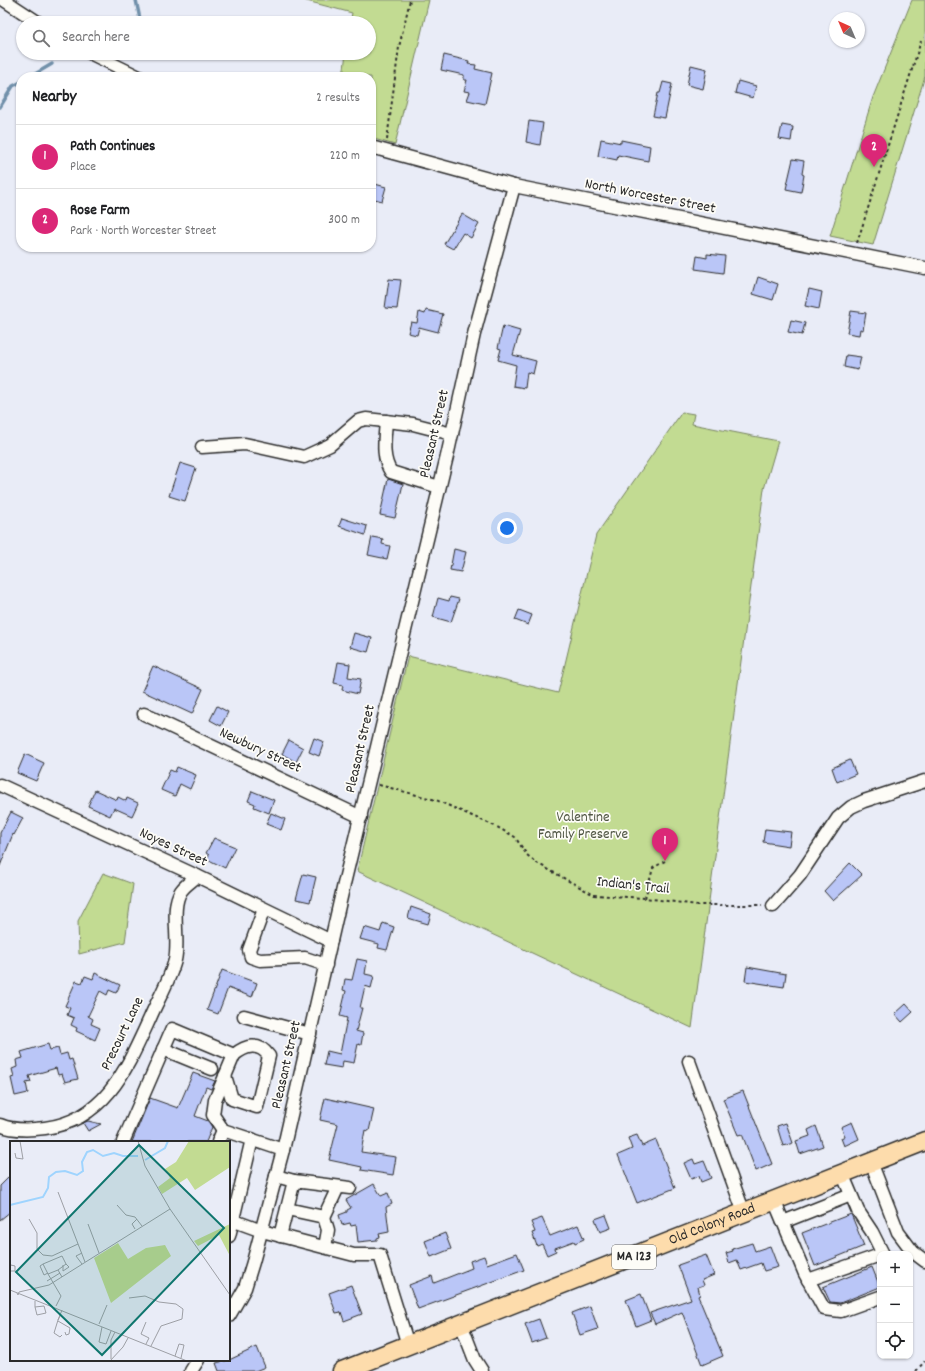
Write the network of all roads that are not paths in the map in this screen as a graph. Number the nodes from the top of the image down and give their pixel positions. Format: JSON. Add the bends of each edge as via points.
{"nodes":[{"id":1,"x":4,"y":0,"type":"edge"},
{"id":2,"x":28,"y":16,"type":"edge"},
{"id":3,"x":104,"y":60,"type":"edge"},
{"id":4,"x":129,"y":72,"type":"edge"},
{"id":5,"x":376,"y":148,"type":"edge"},
{"id":6,"x":514,"y":186,"type":"junction"},
{"id":7,"x":925,"y":268,"type":"edge"},
{"id":8,"x":386,"y":420,"type":"junction"},
{"id":9,"x":452,"y":434,"type":"junction"},
{"id":10,"x":202,"y":447,"type":"dead end"},
{"id":11,"x":439,"y":487,"type":"junction"},
{"id":12,"x":144,"y":714,"type":"dead end"},
{"id":13,"x":925,"y":781,"type":"edge"},
{"id":14,"x":0,"y":785,"type":"edge"},
{"id":15,"x":361,"y":817,"type":"junction"},
{"id":16,"x":197,"y":876,"type":"junction"},
{"id":17,"x":773,"y":906,"type":"road end"},
{"id":18,"x":264,"y":909,"type":"junction"},
{"id":19,"x":331,"y":941,"type":"junction"},
{"id":20,"x":326,"y":965,"type":"junction"},
{"id":21,"x":244,"y":1016,"type":"dead end"},
{"id":22,"x":310,"y":1034,"type":"junction"},
{"id":23,"x":163,"y":1049,"type":"junction"},
{"id":24,"x":234,"y":1055,"type":"junction"},
{"id":25,"x":689,"y":1060,"type":"dead end"},
{"id":26,"x":212,"y":1069,"type":"dead end"},
{"id":27,"x":225,"y":1076,"type":"junction"},
{"id":28,"x":0,"y":1125,"type":"edge"},
{"id":29,"x":223,"y":1130,"type":"junction"},
{"id":30,"x":252,"y":1140,"type":"junction"},
{"id":31,"x":123,"y":1141,"type":"edge"},
{"id":32,"x":218,"y":1141,"type":"edge"},
{"id":33,"x":925,"y":1141,"type":"edge"},
{"id":34,"x":283,"y":1150,"type":"junction"},
{"id":35,"x":871,"y":1162,"type":"junction"},
{"id":36,"x":842,"y":1173,"type":"junction"},
{"id":37,"x":276,"y":1176,"type":"junction"},
{"id":38,"x":294,"y":1181,"type":"junction"},
{"id":39,"x":338,"y":1187,"type":"junction"},
{"id":40,"x":350,"y":1188,"type":"dead end"},
{"id":41,"x":851,"y":1195,"type":"junction"},
{"id":42,"x":774,"y":1200,"type":"junction"},
{"id":43,"x":287,"y":1209,"type":"junction"},
{"id":44,"x":744,"y":1213,"type":"junction"},
{"id":45,"x":324,"y":1217,"type":"junction"},
{"id":46,"x":231,"y":1220,"type":"edge"},
{"id":47,"x":783,"y":1222,"type":"junction"},
{"id":48,"x":262,"y":1231,"type":"junction"},
{"id":49,"x":280,"y":1236,"type":"junction"},
{"id":50,"x":325,"y":1247,"type":"junction"},
{"id":51,"x":881,"y":1251,"type":"edge"},
{"id":52,"x":877,"y":1256,"type":"edge"},
{"id":53,"x":925,"y":1261,"type":"edge"},
{"id":54,"x":808,"y":1280,"type":"junction"},
{"id":55,"x":877,"y":1298,"type":"edge"},
{"id":56,"x":230,"y":1314,"type":"edge"},
{"id":57,"x":461,"y":1324,"type":"junction"},
{"id":58,"x":408,"y":1345,"type":"junction"},
{"id":59,"x":197,"y":1361,"type":"edge"},
{"id":60,"x":474,"y":1366,"type":"edge"},
{"id":61,"x":191,"y":1371,"type":"edge"},
{"id":62,"x":342,"y":1371,"type":"edge"},
{"id":63,"x":482,"y":1371,"type":"edge"}],
"edges":[{"from":1,"to":2,"type":"street"},
{"from":3,"to":4,"type":"street"},
{"from":5,"to":6,"type":"street","name":"North Worcester Street"},
{"from":6,"to":7,"type":"street","name":"North Worcester Street"},
{"from":6,"to":9,"type":"street","name":"Pleasant Street","via":[[474,334]]},
{"from":8,"to":9,"type":"street"},
{"from":8,"to":10,"type":"street","via":[[358,421],[330,445],[304,457],[245,444]]},
{"from":8,"to":11,"type":"street","via":[[386,465],[391,472]]},
{"from":9,"to":11,"type":"street","name":"Pleasant Street"},
{"from":11,"to":15,"type":"street","name":"Pleasant Street"},
{"from":12,"to":15,"type":"street","name":"Newbury Street"},
{"from":13,"to":17,"type":"street","via":[[864,800],[851,807],[838,818],[800,875]]},
{"from":14,"to":16,"type":"street","name":"Noyes Street"},
{"from":15,"to":19,"type":"street","name":"Pleasant Street"},
{"from":16,"to":18,"type":"street","name":"Noyes Street"},
{"from":16,"to":28,"type":"street","name":"Precourt Lane","via":[[181,891],[177,902],[177,943],[170,973],[116,1085],[90,1113],[57,1127],[18,1130]]},
{"from":18,"to":19,"type":"street","name":"Noyes Street"},
{"from":18,"to":20,"type":"street","via":[[251,944],[251,957],[260,960],[305,958]]},
{"from":19,"to":20,"type":"street","name":"Pleasant Street"},
{"from":20,"to":22,"type":"street","name":"Pleasant Street"},
{"from":21,"to":22,"type":"street"},
{"from":22,"to":34,"type":"street","name":"Pleasant Street"},
{"from":23,"to":24,"type":"street","via":[[172,1029]]},
{"from":23,"to":26,"type":"street"},
{"from":23,"to":31,"type":"street"},
{"from":24,"to":27,"type":"street"},
{"from":24,"to":27,"type":"street","via":[[242,1048],[254,1046],[269,1056],[258,1106],[232,1100]]},
{"from":25,"to":44,"type":"street"},
{"from":27,"to":29,"type":"street","via":[[215,1100],[213,1115]]},
{"from":29,"to":30,"type":"street"},
{"from":29,"to":32,"type":"street"},
{"from":30,"to":34,"type":"street"},
{"from":30,"to":46,"type":"street"},
{"from":33,"to":35,"type":"highway","name":"Old Colony Road","number":"MA 123"},
{"from":34,"to":37,"type":"street","name":"Pleasant Street"},
{"from":35,"to":36,"type":"highway","name":"Old Colony Road","number":"MA 123"},
{"from":35,"to":53,"type":"street","via":[[898,1232],[913,1252]]},
{"from":36,"to":41,"type":"street"},
{"from":36,"to":42,"type":"highway","name":"Old Colony Road","number":"MA 123"},
{"from":37,"to":38,"type":"street"},
{"from":37,"to":48,"type":"street","name":"Pleasant Street"},
{"from":38,"to":39,"type":"street"},
{"from":38,"to":43,"type":"street"},
{"from":39,"to":40,"type":"street"},
{"from":39,"to":45,"type":"street"},
{"from":41,"to":47,"type":"street"},
{"from":41,"to":51,"type":"street"},
{"from":42,"to":44,"type":"highway","name":"Old Colony Road","number":"MA 123"},
{"from":42,"to":47,"type":"street"},
{"from":43,"to":45,"type":"street"},
{"from":43,"to":49,"type":"street"},
{"from":44,"to":57,"type":"highway","name":"Old Colony Road","number":"MA 123"},
{"from":45,"to":50,"type":"street","via":[[328,1230]]},
{"from":46,"to":48,"type":"street"},
{"from":47,"to":54,"type":"street"},
{"from":48,"to":49,"type":"street"},
{"from":48,"to":56,"type":"street","name":"Pleasant Street","via":[[245,1288]]},
{"from":49,"to":50,"type":"street"},
{"from":50,"to":58,"type":"street","via":[[354,1255],[380,1255]]},
{"from":52,"to":54,"type":"street"},
{"from":54,"to":55,"type":"street","via":[[824,1309],[841,1311]]},
{"from":57,"to":58,"type":"highway","name":"Old Colony Road","number":"MA 123"},
{"from":57,"to":60,"type":"street"},
{"from":58,"to":62,"type":"highway","name":"Old Colony Road","number":"MA 123"},
{"from":59,"to":61,"type":"street"},
{"from":60,"to":63,"type":"street"}]}
